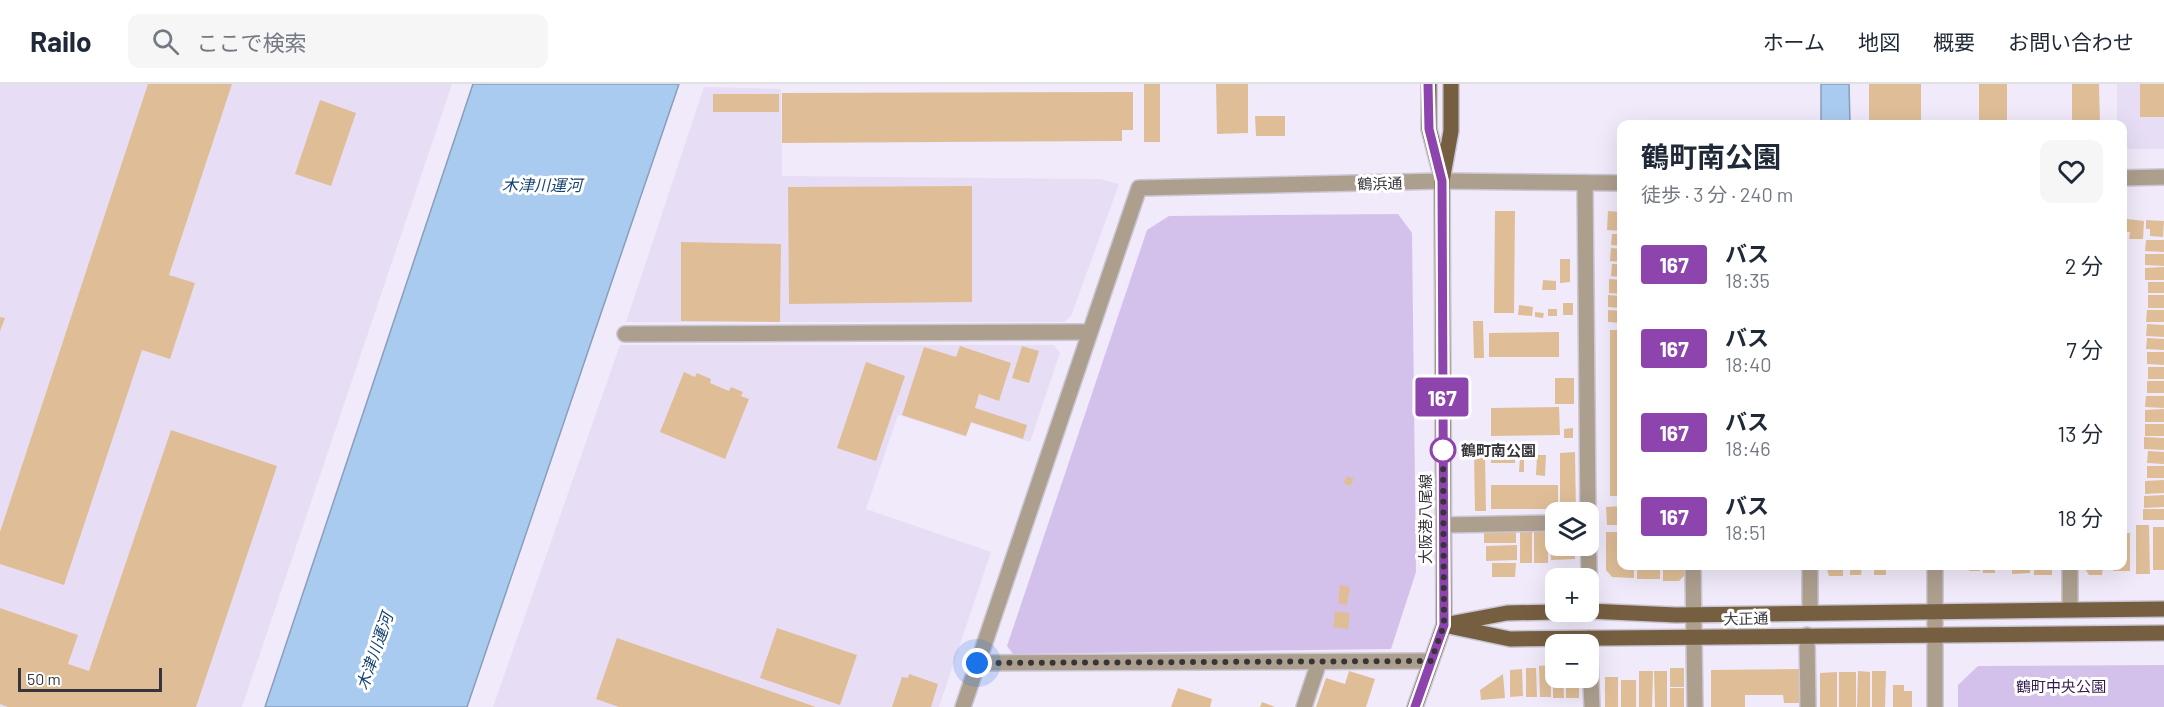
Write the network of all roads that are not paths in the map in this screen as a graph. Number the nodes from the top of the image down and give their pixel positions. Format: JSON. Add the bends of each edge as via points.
{"nodes":[{"id":1,"x":1428,"y":84,"type":"edge"},
{"id":2,"x":1451,"y":84,"type":"edge"},
{"id":3,"x":2164,"y":177,"type":"edge"},
{"id":4,"x":2127,"y":178,"type":"edge"},
{"id":5,"x":1442,"y":181,"type":"junction"},
{"id":6,"x":1585,"y":183,"type":"junction"},
{"id":7,"x":1617,"y":183,"type":"edge"},
{"id":8,"x":1089,"y":332,"type":"junction"},
{"id":9,"x":625,"y":334,"type":"dead end"},
{"id":10,"x":1588,"y":502,"type":"edge"},
{"id":11,"x":1545,"y":523,"type":"edge"},
{"id":12,"x":1444,"y":525,"type":"junction"},
{"id":13,"x":1694,"y":570,"type":"edge"},
{"id":14,"x":1809,"y":570,"type":"edge"},
{"id":15,"x":1935,"y":570,"type":"edge"},
{"id":16,"x":2070,"y":570,"type":"edge"},
{"id":17,"x":2070,"y":609,"type":"junction"},
{"id":18,"x":2164,"y":609,"type":"edge"},
{"id":19,"x":1599,"y":611,"type":"edge"},
{"id":20,"x":1810,"y":611,"type":"junction"},
{"id":21,"x":1936,"y":611,"type":"junction"},
{"id":22,"x":1545,"y":612,"type":"edge"},
{"id":23,"x":1694,"y":614,"type":"junction"},
{"id":24,"x":1444,"y":625,"type":"junction"},
{"id":25,"x":2164,"y":633,"type":"edge"},
{"id":26,"x":1807,"y":635,"type":"junction"},
{"id":27,"x":1936,"y":636,"type":"junction"},
{"id":28,"x":1695,"y":637,"type":"junction"},
{"id":29,"x":1599,"y":638,"type":"edge"},
{"id":30,"x":1545,"y":639,"type":"edge"},
{"id":31,"x":1431,"y":661,"type":"junction"},
{"id":32,"x":1319,"y":662,"type":"junction"},
{"id":33,"x":977,"y":663,"type":"junction"},
{"id":34,"x":1591,"y":688,"type":"edge"},
{"id":35,"x":963,"y":707,"type":"edge"},
{"id":36,"x":1304,"y":707,"type":"edge"},
{"id":37,"x":1415,"y":707,"type":"edge"},
{"id":38,"x":1592,"y":707,"type":"edge"},
{"id":39,"x":1695,"y":707,"type":"edge"},
{"id":40,"x":1808,"y":707,"type":"edge"},
{"id":41,"x":1935,"y":707,"type":"edge"}],
"edges":[{"from":1,"to":5,"type":"main road","name":"大阪港八尾線","via":[[1429,129]]},
{"from":2,"to":5,"type":"main road","name":"大阪港八尾線","via":[[1451,131]]},
{"from":3,"to":4,"type":"street"},
{"from":5,"to":6,"type":"street","name":"鶴浜通"},
{"from":5,"to":8,"type":"street","name":"鶴浜通","via":[[1139,188]]},
{"from":5,"to":12,"type":"main road","name":"大阪港八尾線"},
{"from":6,"to":7,"type":"street","name":"鶴浜通"},
{"from":6,"to":10,"type":"street"},
{"from":8,"to":9,"type":"street"},
{"from":8,"to":33,"type":"street"},
{"from":11,"to":12,"type":"street"},
{"from":12,"to":24,"type":"main road","name":"大阪港八尾線"},
{"from":13,"to":23,"type":"street"},
{"from":14,"to":20,"type":"street"},
{"from":15,"to":21,"type":"street"},
{"from":16,"to":17,"type":"street"},
{"from":17,"to":18,"type":"main road","name":"大正通"},
{"from":17,"to":21,"type":"main road","name":"大正通"},
{"from":19,"to":23,"type":"main road","name":"大正通"},
{"from":20,"to":21,"type":"main road","name":"大正通"},
{"from":20,"to":23,"type":"main road","name":"大正通"},
{"from":21,"to":27,"type":"street"},
{"from":22,"to":24,"type":"main road","via":[[1507,612]]},
{"from":23,"to":28,"type":"street"},
{"from":24,"to":30,"type":"main road","name":"大正通","via":[[1510,639]]},
{"from":24,"to":31,"type":"main road","name":"大阪港八尾線"},
{"from":25,"to":27,"type":"main road","name":"大正通"},
{"from":26,"to":27,"type":"main road","name":"大正通"},
{"from":26,"to":28,"type":"main road","name":"大正通"},
{"from":26,"to":40,"type":"street"},
{"from":27,"to":41,"type":"street"},
{"from":28,"to":29,"type":"main road","name":"大正通"},
{"from":28,"to":39,"type":"street"},
{"from":31,"to":32,"type":"street"},
{"from":31,"to":37,"type":"main road","name":"大阪港八尾線"},
{"from":32,"to":33,"type":"street"},
{"from":32,"to":36,"type":"street"},
{"from":33,"to":35,"type":"street"},
{"from":34,"to":38,"type":"street"}]}
